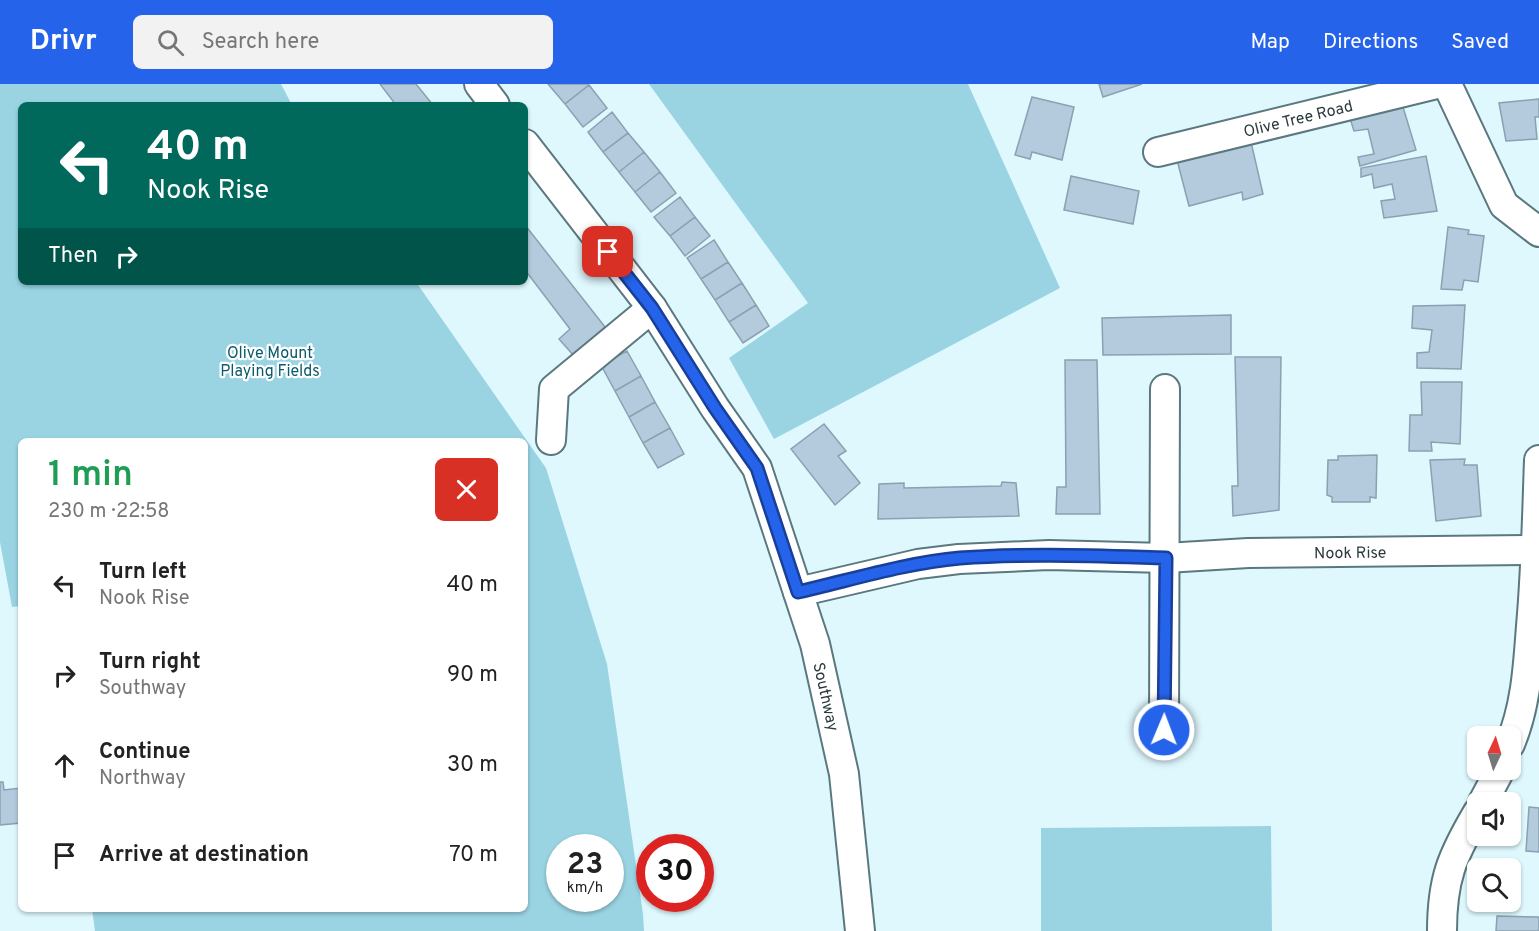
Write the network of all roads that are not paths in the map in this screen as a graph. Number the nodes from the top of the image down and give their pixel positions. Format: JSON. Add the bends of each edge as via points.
{"nodes":[{"id":1,"x":479,"y":84,"type":"edge"},
{"id":2,"x":1437,"y":84,"type":"edge"},
{"id":3,"x":1447,"y":84,"type":"edge"},
{"id":4,"x":493,"y":102,"type":"edge"},
{"id":5,"x":528,"y":148,"type":"edge"},
{"id":6,"x":1158,"y":152,"type":"dead end"},
{"id":7,"x":1539,"y":232,"type":"edge"},
{"id":8,"x":652,"y":308,"type":"junction"},
{"id":9,"x":1165,"y":389,"type":"dead end"},
{"id":10,"x":551,"y":440,"type":"dead end"},
{"id":11,"x":1539,"y":460,"type":"edge"},
{"id":12,"x":1535,"y":550,"type":"junction"},
{"id":13,"x":1166,"y":558,"type":"junction"},
{"id":14,"x":798,"y":592,"type":"junction"},
{"id":15,"x":1517,"y":726,"type":"edge"},
{"id":16,"x":1164,"y":730,"type":"dead end"},
{"id":17,"x":1467,"y":831,"type":"edge"},
{"id":18,"x":860,"y":931,"type":"edge"},
{"id":19,"x":1442,"y":931,"type":"edge"}],
"edges":[{"from":1,"to":4,"type":"street"},
{"from":2,"to":6,"type":"street","name":"Olive Tree Road"},
{"from":3,"to":7,"type":"street","via":[[1504,205]]},
{"from":5,"to":8,"type":"street","name":"Southway"},
{"from":8,"to":10,"type":"street","via":[[554,389]]},
{"from":8,"to":14,"type":"street","name":"Southway","via":[[757,468]]},
{"from":9,"to":13,"type":"street"},
{"from":11,"to":12,"type":"street"},
{"from":12,"to":13,"type":"street","name":"Nook Rise","via":[[1248,553]]},
{"from":12,"to":15,"type":"street","via":[[1527,684]]},
{"from":13,"to":14,"type":"street","name":"Nook Rise","via":[[959,558]]},
{"from":13,"to":16,"type":"street"},
{"from":14,"to":18,"type":"street","name":"Southway","via":[[815,644],[844,774]]},
{"from":17,"to":19,"type":"street","via":[[1449,870],[1442,901]]}]}
